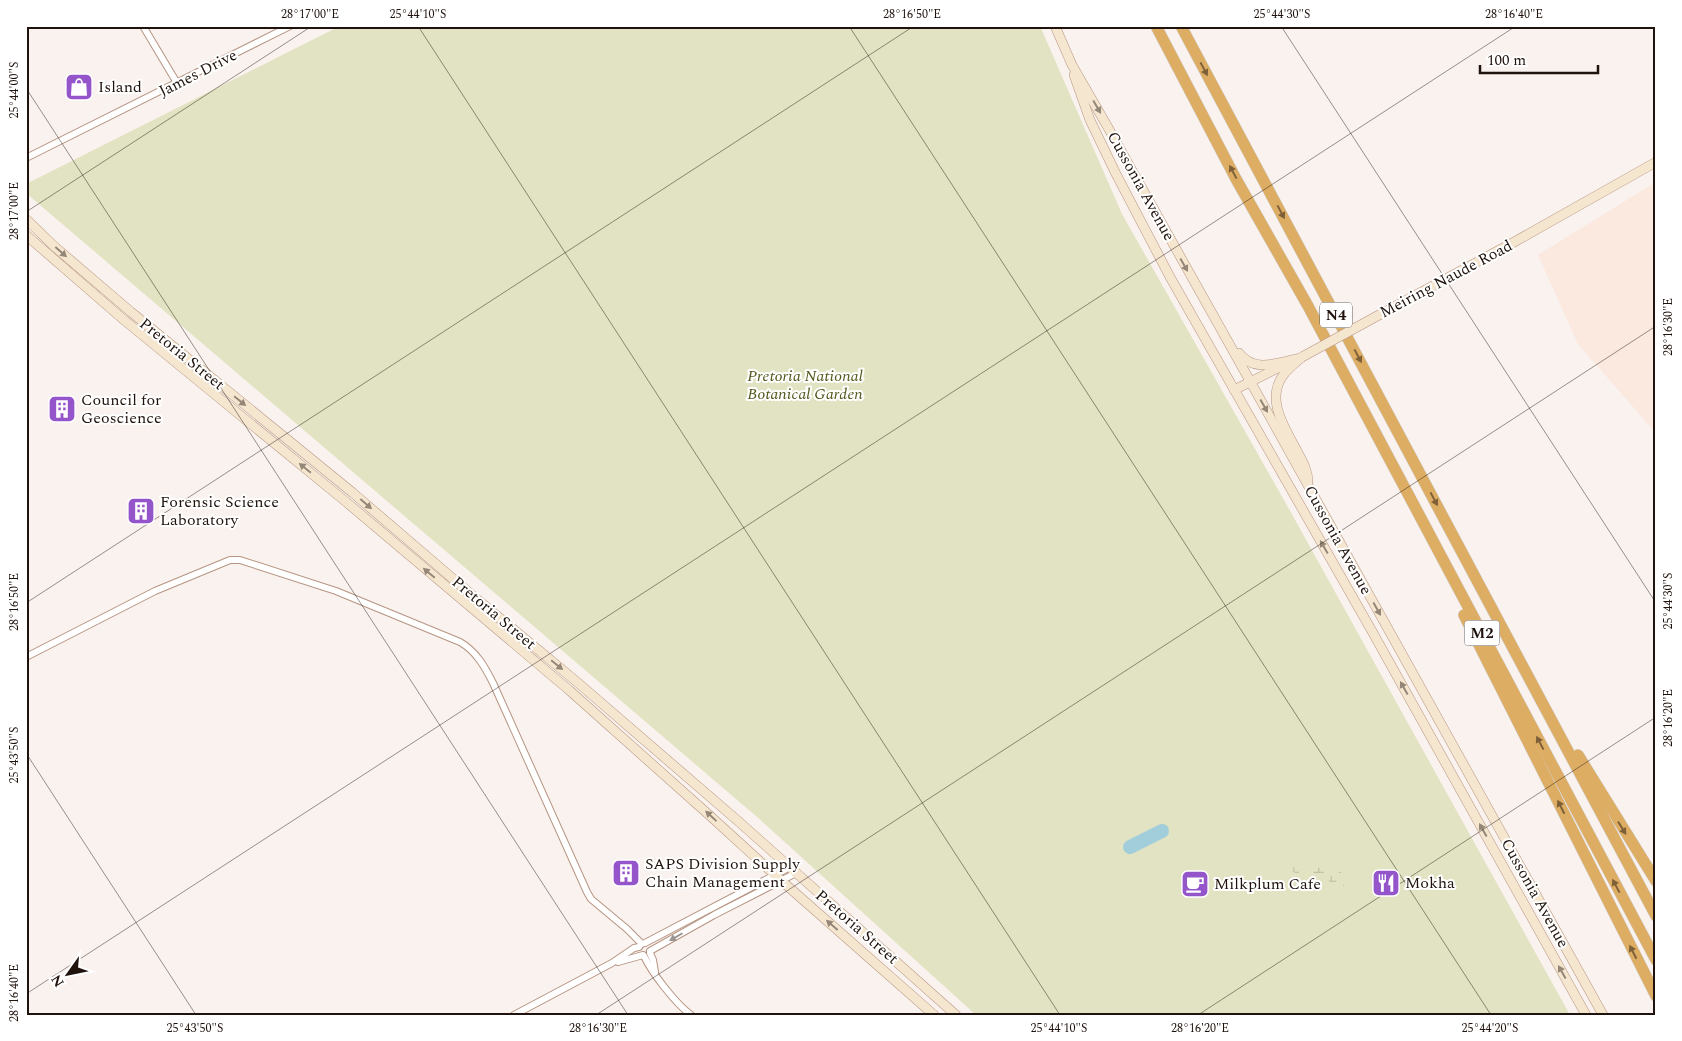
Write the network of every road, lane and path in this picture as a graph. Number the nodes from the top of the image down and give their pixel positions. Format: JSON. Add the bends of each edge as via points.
{"nodes":[{"id":1,"x":143,"y":26,"type":"edge"},
{"id":2,"x":290,"y":26,"type":"edge"},
{"id":3,"x":1055,"y":26,"type":"edge"},
{"id":4,"x":1156,"y":26,"type":"edge"},
{"id":5,"x":1181,"y":26,"type":"edge"},
{"id":6,"x":1072,"y":65,"type":"junction"},
{"id":7,"x":177,"y":84,"type":"junction"},
{"id":8,"x":26,"y":158,"type":"edge"},
{"id":9,"x":1656,"y":162,"type":"edge"},
{"id":10,"x":26,"y":219,"type":"edge"},
{"id":11,"x":26,"y":235,"type":"edge"},
{"id":12,"x":1308,"y":306,"type":"junction"},
{"id":13,"x":1220,"y":327,"type":"junction"},
{"id":14,"x":1301,"y":357,"type":"junction"},
{"id":15,"x":1250,"y":381,"type":"junction"},
{"id":16,"x":1234,"y":390,"type":"junction"},
{"id":17,"x":1308,"y":487,"type":"junction"},
{"id":18,"x":1490,"y":605,"type":"junction"},
{"id":19,"x":26,"y":658,"type":"edge"},
{"id":20,"x":793,"y":870,"type":"junction"},
{"id":21,"x":778,"y":878,"type":"junction"},
{"id":22,"x":1656,"y":881,"type":"edge"},
{"id":23,"x":1656,"y":916,"type":"edge"},
{"id":24,"x":642,"y":945,"type":"junction"},
{"id":25,"x":647,"y":954,"type":"junction"},
{"id":26,"x":1656,"y":960,"type":"edge"},
{"id":27,"x":612,"y":963,"type":"junction"},
{"id":28,"x":1656,"y":996,"type":"edge"},
{"id":29,"x":514,"y":1015,"type":"edge"},
{"id":30,"x":691,"y":1015,"type":"edge"},
{"id":31,"x":934,"y":1015,"type":"edge"},
{"id":32,"x":956,"y":1015,"type":"edge"},
{"id":33,"x":1586,"y":1015,"type":"edge"},
{"id":34,"x":1603,"y":1015,"type":"edge"}],
"edges":[{"from":1,"to":7,"type":"street"},
{"from":2,"to":7,"type":"street","name":"James Drive"},
{"from":3,"to":6,"type":"main road","name":"Cussonia Avenue"},
{"from":12,"to":4,"type":"highway","number":"N4","one_way":true},
{"from":5,"to":18,"type":"highway","number":"N4","one_way":true},
{"from":6,"to":13,"type":"main road","name":"Cussonia Avenue","one_way":true},
{"from":6,"to":16,"type":"main road","name":"Cussonia Avenue","via":[[1086,110],[1116,174]]},
{"from":7,"to":8,"type":"street","name":"James Drive"},
{"from":9,"to":14,"type":"main road","name":"Meiring Naude Road","bridge":true},
{"from":10,"to":20,"type":"main road","name":"Pretoria Street","one_way":true,"via":[[131,312],[353,493],[584,688]]},
{"from":21,"to":11,"type":"main road","name":"Pretoria Street","one_way":true,"via":[[569,690]]},
{"from":26,"to":12,"type":"highway","number":"M2","one_way":true},
{"from":28,"to":12,"type":"highway","one_way":true,"via":[[1456,598],[1336,372]]},
{"from":13,"to":14,"type":"main road","via":[[1250,364],[1265,366]]},
{"from":13,"to":15,"type":"main road","name":"Cussonia Avenue"},
{"from":14,"to":15,"type":"main road","name":"Meiring Naude Road"},
{"from":14,"to":17,"type":"main road","via":[[1281,379],[1276,402],[1280,418],[1306,469]]},
{"from":15,"to":16,"type":"main road","name":"Meiring Naude Road"},
{"from":15,"to":17,"type":"main road","name":"Cussonia Avenue","one_way":true},
{"from":33,"to":16,"type":"main road","name":"Cussonia Avenue","one_way":true,"via":[[1374,633]]},
{"from":17,"to":34,"type":"main road","name":"Cussonia Avenue","one_way":true},
{"from":18,"to":22,"type":"highway","one_way":true},
{"from":18,"to":23,"type":"highway","number":"M2"},
{"from":19,"to":24,"type":"street","via":[[156,591],[230,560],[240,560],[336,591],[460,642],[478,658],[493,683],[587,892]]},
{"from":20,"to":21,"type":"street"},
{"from":20,"to":32,"type":"main road","name":"Pretoria Street"},
{"from":21,"to":24,"type":"street"},
{"from":21,"to":25,"type":"street","one_way":true},
{"from":31,"to":21,"type":"main road","name":"Pretoria Street","one_way":true},
{"from":24,"to":25,"type":"street","via":[[650,946]]},
{"from":24,"to":25,"type":"street","via":[[639,953]]},
{"from":24,"to":27,"type":"street"},
{"from":25,"to":27,"type":"street"},
{"from":25,"to":30,"type":"street","via":[[654,960],[655,973]]},
{"from":27,"to":29,"type":"street"}]}
